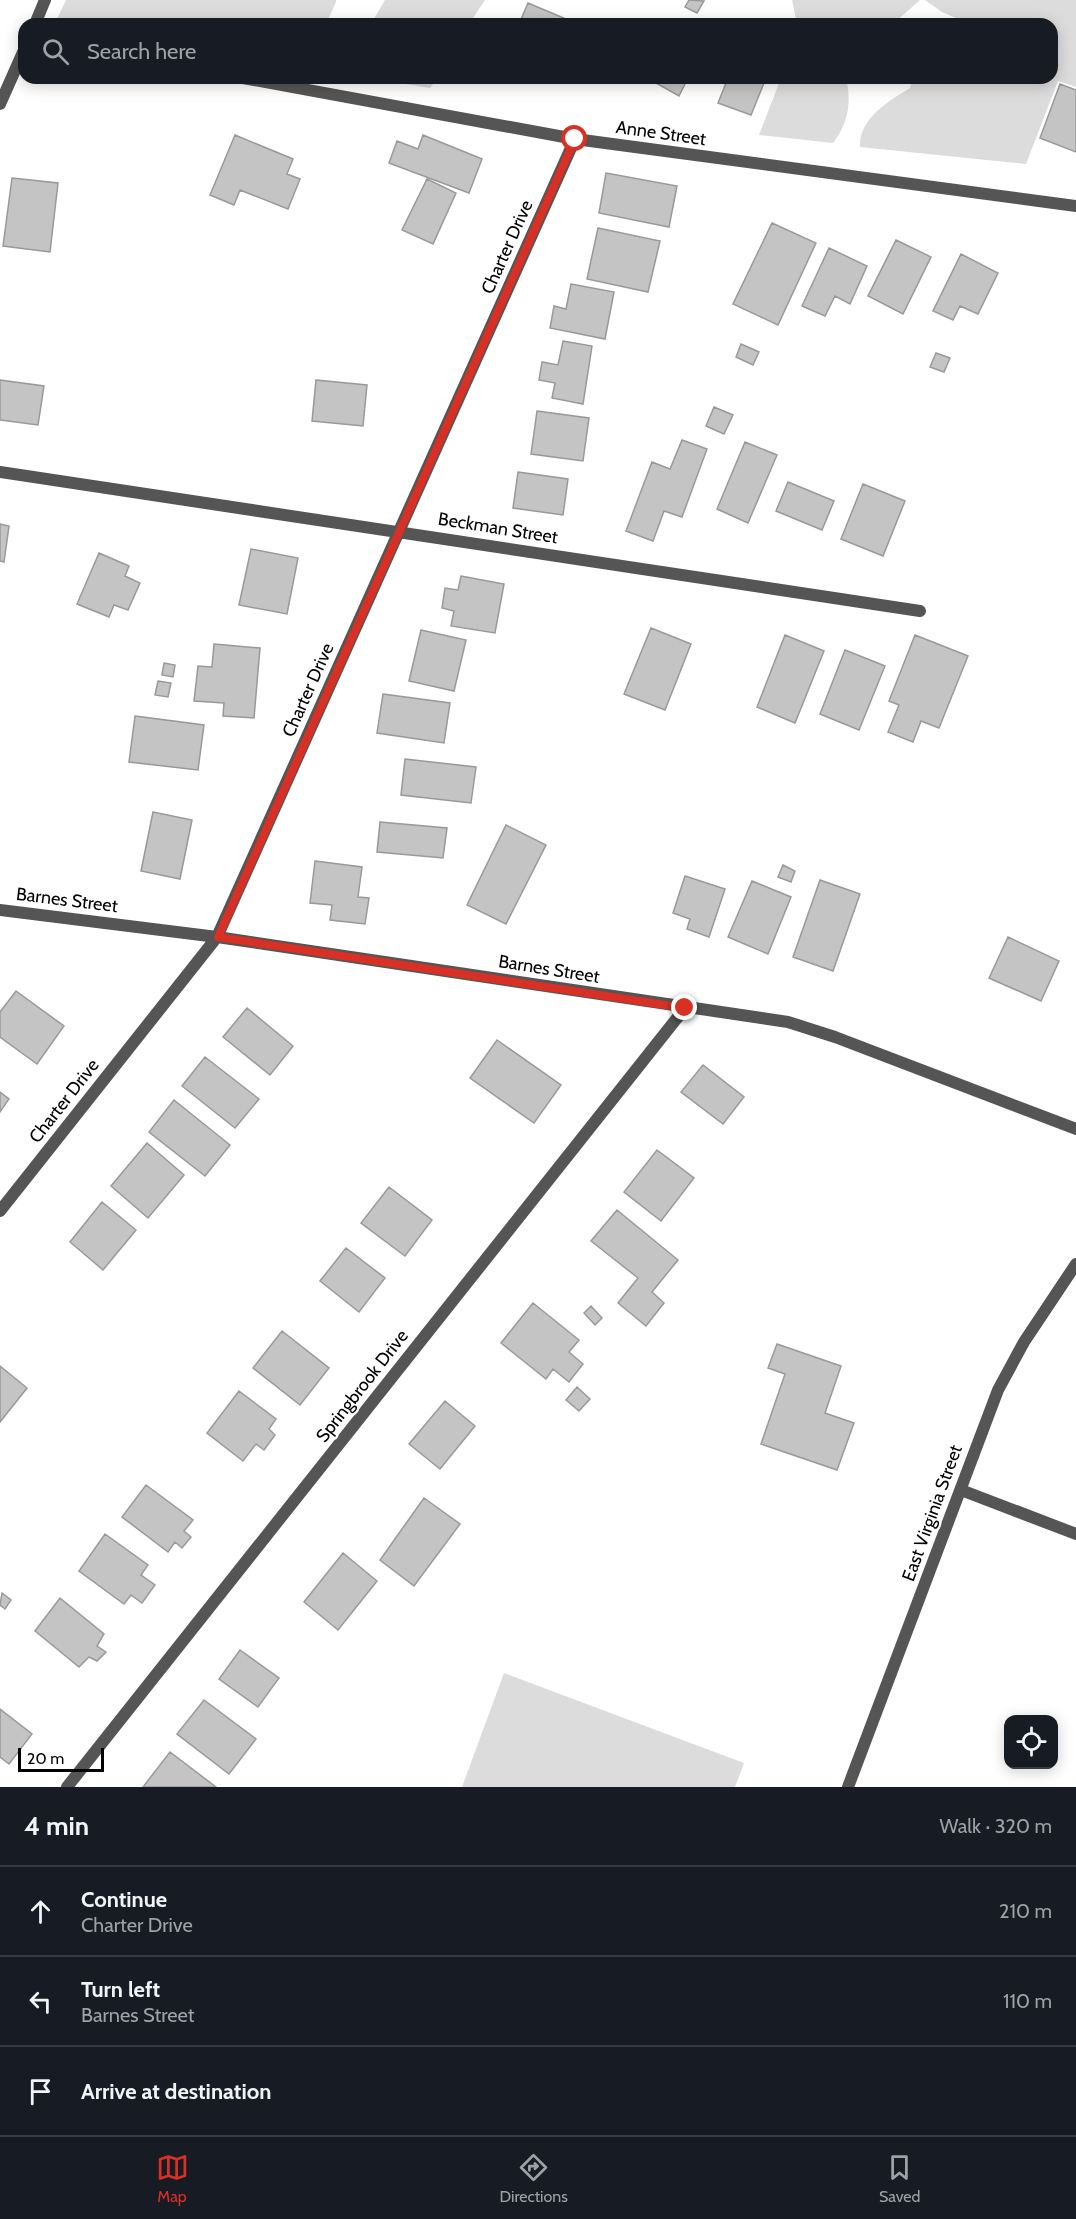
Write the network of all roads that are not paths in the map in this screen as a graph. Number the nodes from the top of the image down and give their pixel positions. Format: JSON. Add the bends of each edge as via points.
{"nodes":[{"id":1,"x":45,"y":0,"type":"edge"},
{"id":2,"x":38,"y":18,"type":"edge"},
{"id":3,"x":18,"y":64,"type":"edge"},
{"id":4,"x":276,"y":84,"type":"edge"},
{"id":5,"x":0,"y":104,"type":"edge"},
{"id":6,"x":575,"y":139,"type":"junction"},
{"id":7,"x":1076,"y":206,"type":"edge"},
{"id":8,"x":0,"y":472,"type":"edge"},
{"id":9,"x":399,"y":531,"type":"junction"},
{"id":10,"x":920,"y":611,"type":"dead end"},
{"id":11,"x":0,"y":910,"type":"edge"},
{"id":12,"x":218,"y":937,"type":"junction"},
{"id":13,"x":685,"y":1008,"type":"junction"},
{"id":14,"x":1076,"y":1129,"type":"edge"},
{"id":15,"x":0,"y":1211,"type":"edge"},
{"id":16,"x":1076,"y":1264,"type":"edge"},
{"id":17,"x":961,"y":1490,"type":"junction"},
{"id":18,"x":1076,"y":1534,"type":"edge"},
{"id":19,"x":67,"y":1787,"type":"edge"},
{"id":20,"x":848,"y":1787,"type":"edge"}],
"edges":[{"from":1,"to":2,"type":"street"},
{"from":3,"to":5,"type":"street"},
{"from":4,"to":6,"type":"street","name":"Anne Street"},
{"from":6,"to":7,"type":"street","name":"Anne Street"},
{"from":6,"to":9,"type":"street","name":"Charter Drive"},
{"from":8,"to":9,"type":"street","name":"Beckman Street"},
{"from":9,"to":10,"type":"street","name":"Beckman Street"},
{"from":9,"to":12,"type":"street","name":"Charter Drive"},
{"from":11,"to":12,"type":"street","name":"Barnes Street"},
{"from":12,"to":13,"type":"street","name":"Barnes Street"},
{"from":12,"to":15,"type":"street","name":"Charter Drive"},
{"from":13,"to":14,"type":"street","name":"Barnes Street","via":[[788,1022]]},
{"from":13,"to":19,"type":"street","name":"Springbrook Drive"},
{"from":16,"to":17,"type":"street","name":"East Virginia Street","via":[[1024,1342],[998,1390]]},
{"from":17,"to":18,"type":"street"},
{"from":17,"to":20,"type":"street","name":"East Virginia Street"}]}
